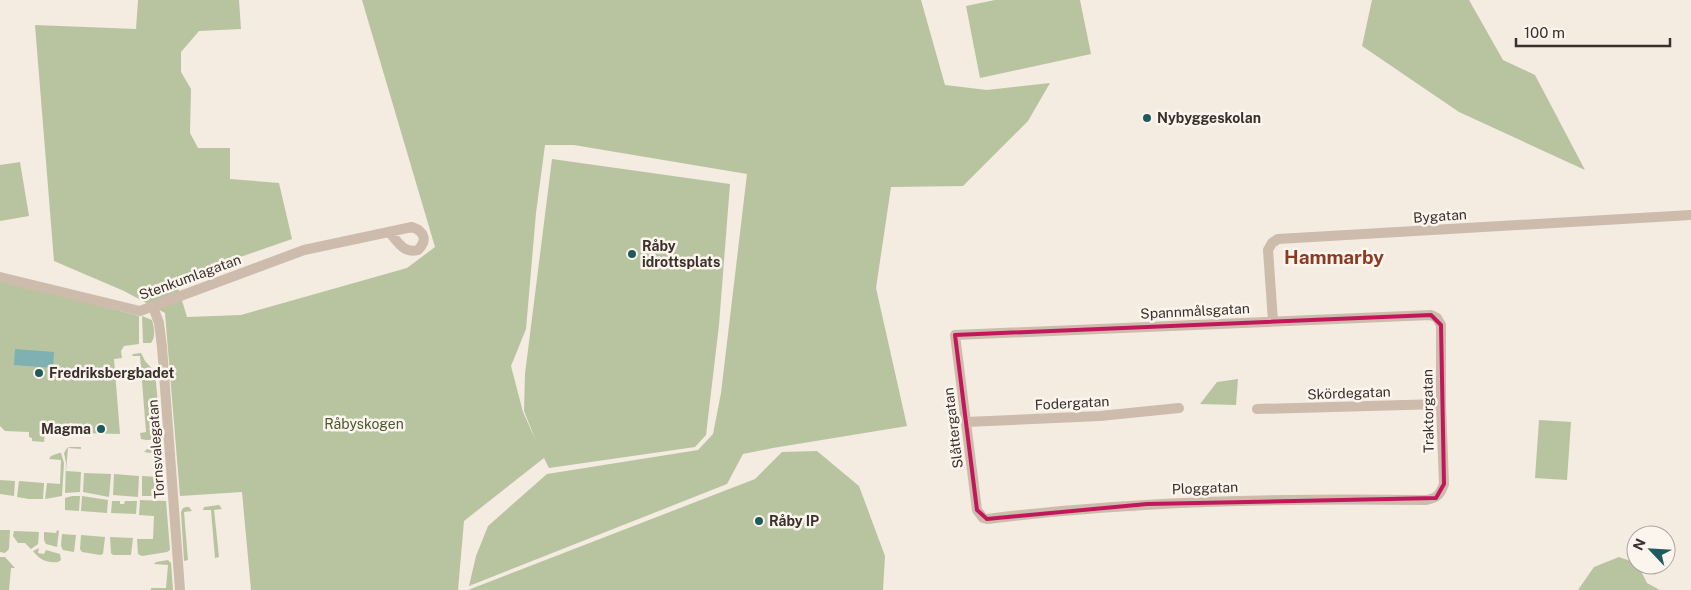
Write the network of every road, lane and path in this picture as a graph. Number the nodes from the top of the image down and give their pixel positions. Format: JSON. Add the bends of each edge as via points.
{"nodes":[{"id":1,"x":1691,"y":215,"type":"edge"},
{"id":2,"x":390,"y":233,"type":"dead end"},
{"id":3,"x":0,"y":277,"type":"edge"},
{"id":4,"x":153,"y":307,"type":"junction"},
{"id":5,"x":1438,"y":319,"type":"joint"},
{"id":6,"x":1273,"y":321,"type":"junction"},
{"id":7,"x":956,"y":338,"type":"joint"},
{"id":8,"x":1441,"y":404,"type":"junction"},
{"id":9,"x":1179,"y":408,"type":"dead end"},
{"id":10,"x":1257,"y":409,"type":"dead end"},
{"id":11,"x":966,"y":422,"type":"junction"},
{"id":12,"x":1433,"y":499,"type":"joint"},
{"id":13,"x":980,"y":514,"type":"joint"},
{"id":14,"x":180,"y":590,"type":"edge"}],
"edges":[{"from":1,"to":6,"type":"street","name":"Bygatan","via":[[1278,239],[1268,250]]},
{"from":2,"to":4,"type":"street","name":"Stenkumlagatan","via":[[304,250]]},
{"from":3,"to":4,"type":"street","name":"Stenkumlagatan","via":[[140,311]]},
{"from":4,"to":14,"type":"street","name":"Tornsvalegatan","via":[[162,347]]},
{"from":5,"to":6,"type":"street","name":"Spannmålsgatan","via":[[1431,315]]},
{"from":5,"to":8,"type":"street","name":"Traktorgatan","via":[[1441,325]]},
{"from":6,"to":7,"type":"street","name":"Spannmålsgatan","via":[[955,335]]},
{"from":7,"to":11,"type":"street","name":"Slåttergatan"},
{"from":8,"to":10,"type":"street","name":"Skördegatan"},
{"from":8,"to":12,"type":"street","name":"Traktorgatan","via":[[1444,484],[1441,493]]},
{"from":9,"to":11,"type":"street","name":"Fodergatan","via":[[1100,416]]},
{"from":11,"to":13,"type":"street","name":"Slåttergatan"},
{"from":12,"to":13,"type":"street","name":"Ploggatan","via":[[1221,501],[988,518]]}]}
